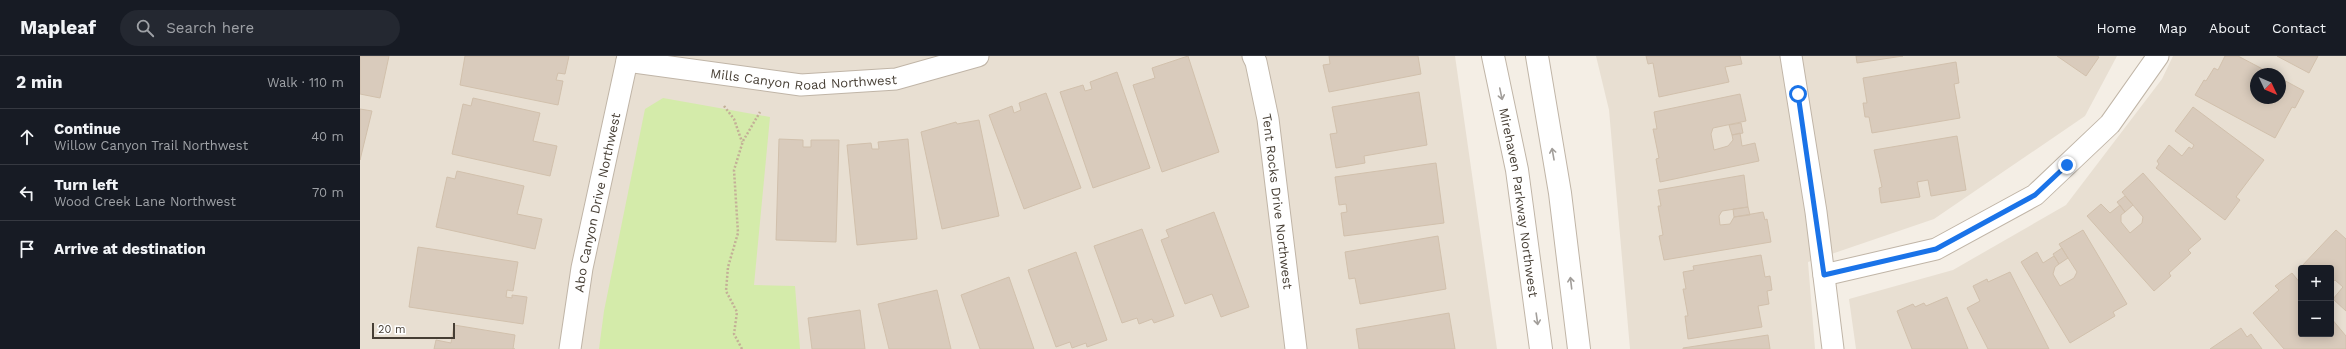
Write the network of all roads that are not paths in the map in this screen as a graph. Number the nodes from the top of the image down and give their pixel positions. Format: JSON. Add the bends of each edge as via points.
{"nodes":[{"id":1,"x":978,"y":56,"type":"edge"},
{"id":2,"x":1253,"y":56,"type":"edge"},
{"id":3,"x":1494,"y":56,"type":"edge"},
{"id":4,"x":1537,"y":56,"type":"edge"},
{"id":5,"x":1791,"y":56,"type":"edge"},
{"id":6,"x":2158,"y":56,"type":"edge"},
{"id":7,"x":627,"y":59,"type":"edge"},
{"id":8,"x":1824,"y":275,"type":"junction"},
{"id":9,"x":570,"y":349,"type":"edge"},
{"id":10,"x":1296,"y":349,"type":"edge"},
{"id":11,"x":1541,"y":349,"type":"edge"},
{"id":12,"x":1579,"y":349,"type":"edge"},
{"id":13,"x":1833,"y":349,"type":"edge"}],
"edges":[{"from":1,"to":7,"type":"street","name":"Mills Canyon Road Northwest","via":[[896,79],[801,85]]},
{"from":2,"to":10,"type":"street","name":"Tent Rocks Drive Northwest","via":[[1268,119]]},
{"from":3,"to":11,"type":"street","name":"Mirehaven Parkway Northwest","one_way":true,"via":[[1517,170]]},
{"from":12,"to":4,"type":"street","one_way":true,"via":[[1560,193]]},
{"from":5,"to":8,"type":"street"},
{"from":6,"to":8,"type":"street","via":[[2110,124],[2035,195],[1936,249]]},
{"from":7,"to":9,"type":"street","name":"Abo Canyon Drive Northwest","via":[[582,268]]},
{"from":8,"to":13,"type":"street"}]}
